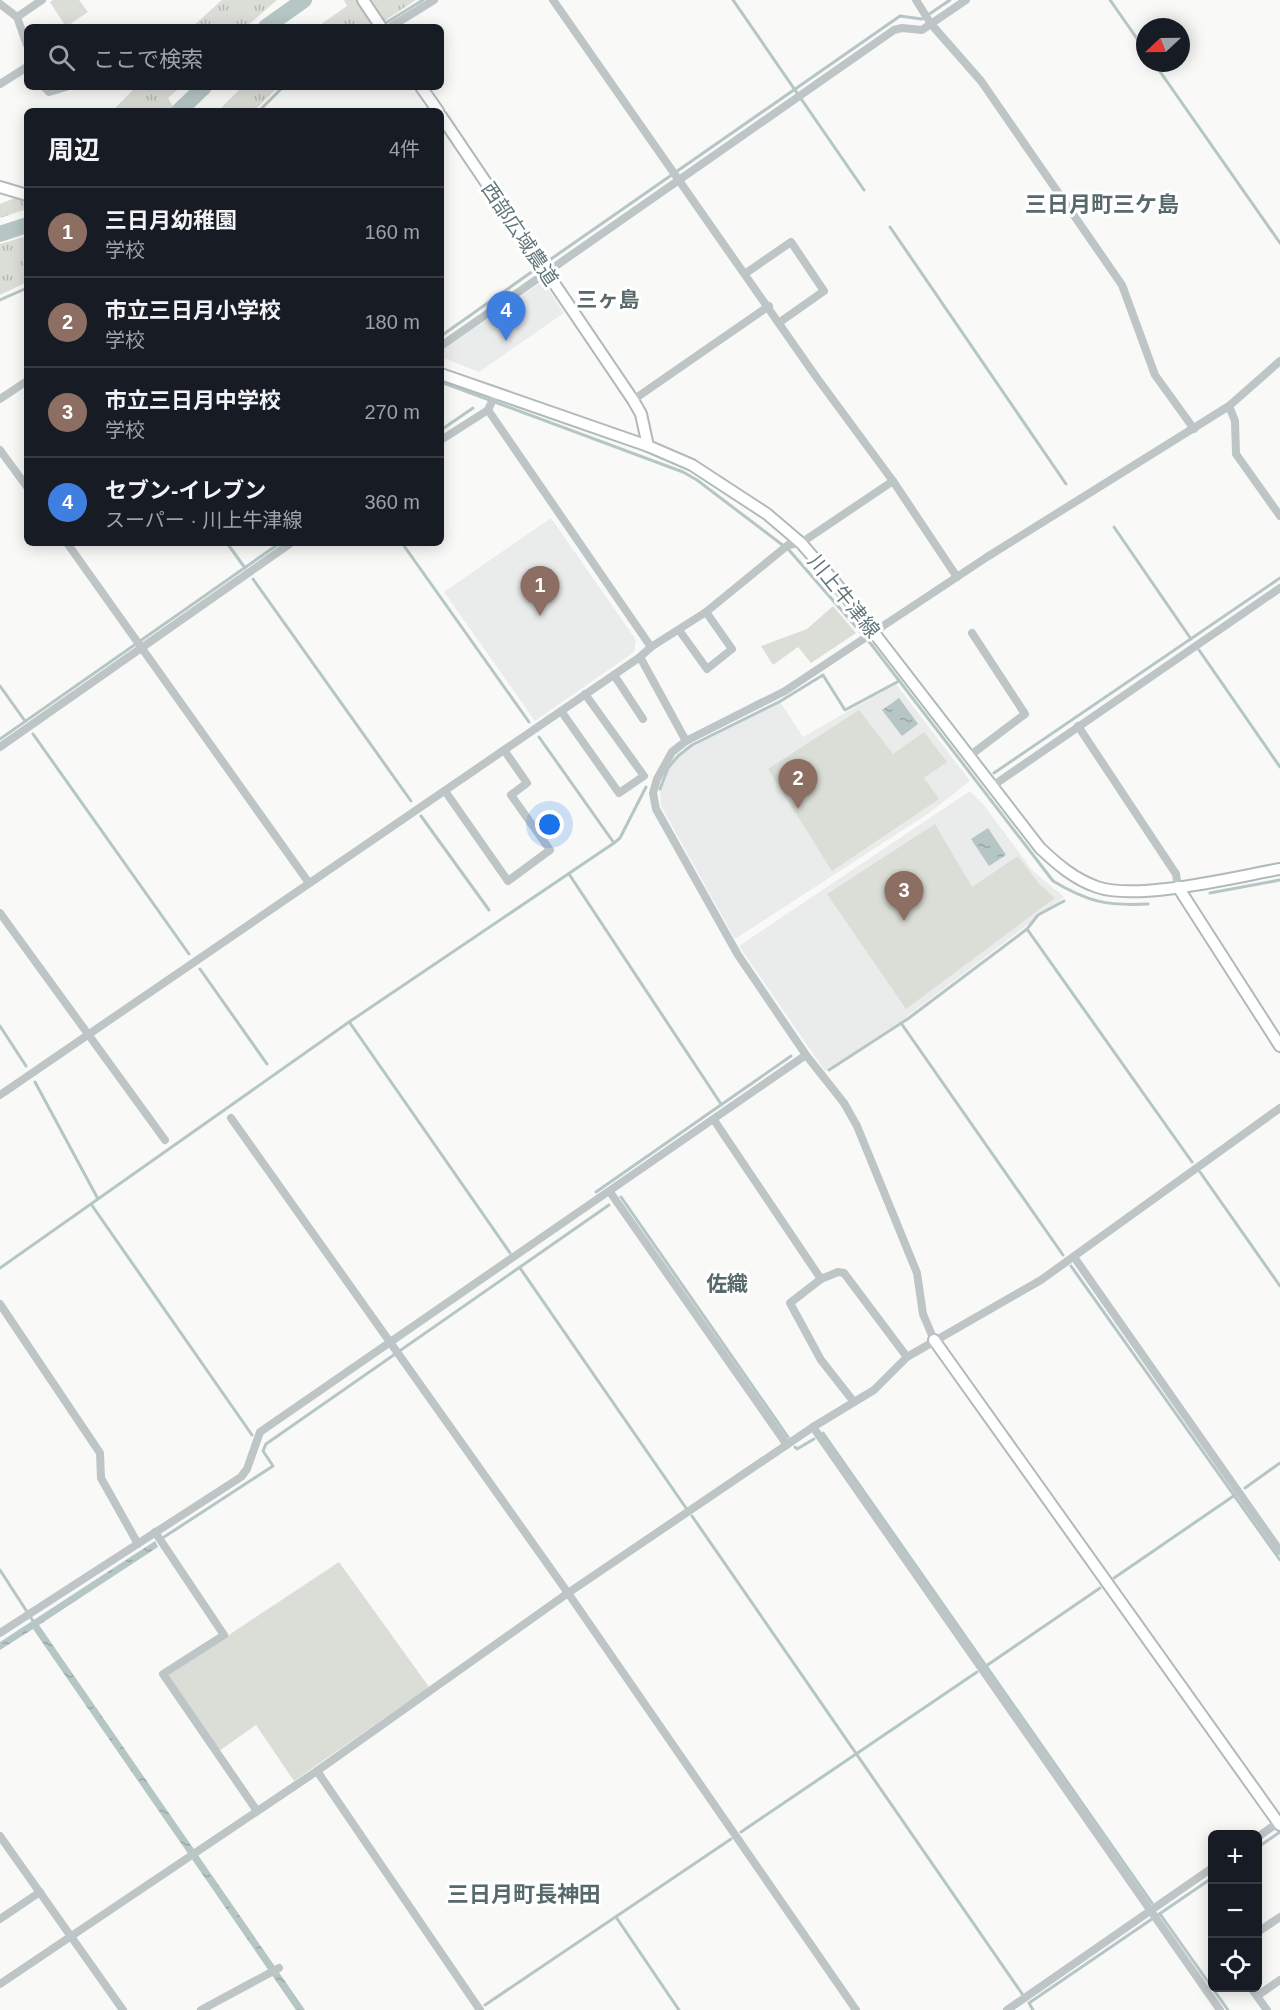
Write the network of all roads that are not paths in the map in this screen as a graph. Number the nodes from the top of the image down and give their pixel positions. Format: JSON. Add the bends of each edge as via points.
{"nodes":[{"id":1,"x":42,"y":0,"type":"edge"},
{"id":2,"x":434,"y":0,"type":"edge"},
{"id":3,"x":553,"y":0,"type":"edge"},
{"id":4,"x":916,"y":0,"type":"edge"},
{"id":5,"x":966,"y":0,"type":"edge"},
{"id":6,"x":366,"y":3,"type":"edge"},
{"id":7,"x":0,"y":4,"type":"edge"},
{"id":8,"x":17,"y":17,"type":"junction"},
{"id":9,"x":384,"y":24,"type":"edge"},
{"id":10,"x":391,"y":24,"type":"edge"},
{"id":11,"x":931,"y":24,"type":"junction"},
{"id":12,"x":24,"y":37,"type":"edge"},
{"id":13,"x":24,"y":69,"type":"edge"},
{"id":14,"x":0,"y":84,"type":"edge"},
{"id":15,"x":424,"y":90,"type":"edge"},
{"id":16,"x":436,"y":108,"type":"edge"},
{"id":17,"x":444,"y":120,"type":"edge"},
{"id":18,"x":680,"y":180,"type":"junction"},
{"id":19,"x":0,"y":187,"type":"edge"},
{"id":20,"x":23,"y":194,"type":"edge"},
{"id":21,"x":546,"y":273,"type":"junction"},
{"id":22,"x":746,"y":273,"type":"junction"},
{"id":23,"x":769,"y":306,"type":"junction"},
{"id":24,"x":780,"y":322,"type":"junction"},
{"id":25,"x":444,"y":344,"type":"edge"},
{"id":26,"x":1280,"y":361,"type":"edge"},
{"id":27,"x":444,"y":375,"type":"edge"},
{"id":28,"x":24,"y":383,"type":"edge"},
{"id":29,"x":495,"y":395,"type":"junction"},
{"id":30,"x":0,"y":399,"type":"edge"},
{"id":31,"x":633,"y":400,"type":"junction"},
{"id":32,"x":1229,"y":406,"type":"junction"},
{"id":33,"x":488,"y":410,"type":"junction"},
{"id":34,"x":1194,"y":429,"type":"junction"},
{"id":35,"x":444,"y":438,"type":"edge"},
{"id":36,"x":648,"y":446,"type":"junction"},
{"id":37,"x":0,"y":450,"type":"edge"},
{"id":38,"x":894,"y":481,"type":"junction"},
{"id":39,"x":24,"y":483,"type":"edge"},
{"id":40,"x":1280,"y":516,"type":"edge"},
{"id":41,"x":801,"y":543,"type":"junction"},
{"id":42,"x":69,"y":546,"type":"edge"},
{"id":43,"x":287,"y":546,"type":"edge"},
{"id":44,"x":957,"y":577,"type":"junction"},
{"id":45,"x":1280,"y":588,"type":"edge"},
{"id":46,"x":706,"y":612,"type":"junction"},
{"id":47,"x":679,"y":630,"type":"junction"},
{"id":48,"x":972,"y":633,"type":"dead end"},
{"id":49,"x":867,"y":635,"type":"junction"},
{"id":50,"x":651,"y":647,"type":"junction"},
{"id":51,"x":142,"y":648,"type":"junction"},
{"id":52,"x":640,"y":657,"type":"junction"},
{"id":53,"x":614,"y":675,"type":"junction"},
{"id":54,"x":585,"y":694,"type":"junction"},
{"id":55,"x":561,"y":711,"type":"junction"},
{"id":56,"x":643,"y":719,"type":"dead end"},
{"id":57,"x":1078,"y":726,"type":"junction"},
{"id":58,"x":686,"y":741,"type":"junction"},
{"id":59,"x":0,"y":747,"type":"edge"},
{"id":60,"x":504,"y":750,"type":"junction"},
{"id":61,"x":968,"y":757,"type":"junction"},
{"id":62,"x":991,"y":787,"type":"junction"},
{"id":63,"x":445,"y":790,"type":"junction"},
{"id":64,"x":1280,"y":868,"type":"edge"},
{"id":65,"x":309,"y":883,"type":"junction"},
{"id":66,"x":1178,"y":887,"type":"junction"},
{"id":67,"x":0,"y":913,"type":"edge"},
{"id":68,"x":89,"y":1034,"type":"junction"},
{"id":69,"x":1280,"y":1046,"type":"edge"},
{"id":70,"x":806,"y":1055,"type":"junction"},
{"id":71,"x":0,"y":1095,"type":"edge"},
{"id":72,"x":1280,"y":1108,"type":"edge"},
{"id":73,"x":231,"y":1119,"type":"dead end"},
{"id":74,"x":714,"y":1120,"type":"junction"},
{"id":75,"x":165,"y":1140,"type":"dead end"},
{"id":76,"x":610,"y":1192,"type":"junction"},
{"id":77,"x":1074,"y":1257,"type":"junction"},
{"id":78,"x":820,"y":1279,"type":"junction"},
{"id":79,"x":0,"y":1304,"type":"edge"},
{"id":80,"x":934,"y":1340,"type":"junction"},
{"id":81,"x":390,"y":1344,"type":"junction"},
{"id":82,"x":908,"y":1357,"type":"junction"},
{"id":83,"x":854,"y":1402,"type":"junction"},
{"id":84,"x":813,"y":1427,"type":"junction"},
{"id":85,"x":787,"y":1445,"type":"junction"},
{"id":86,"x":155,"y":1533,"type":"junction"},
{"id":87,"x":138,"y":1544,"type":"junction"},
{"id":88,"x":1280,"y":1551,"type":"edge"},
{"id":89,"x":568,"y":1593,"type":"junction"},
{"id":90,"x":0,"y":1632,"type":"edge"},
{"id":91,"x":317,"y":1771,"type":"junction"},
{"id":92,"x":257,"y":1811,"type":"junction"},
{"id":93,"x":1279,"y":1823,"type":"edge"},
{"id":94,"x":1262,"y":1834,"type":"edge"},
{"id":95,"x":0,"y":1836,"type":"edge"},
{"id":96,"x":1208,"y":1871,"type":"edge"},
{"id":97,"x":40,"y":1892,"type":"junction"},
{"id":98,"x":1150,"y":1910,"type":"junction"},
{"id":99,"x":1280,"y":1917,"type":"edge"},
{"id":100,"x":0,"y":1919,"type":"edge"},
{"id":101,"x":1262,"y":1929,"type":"edge"},
{"id":102,"x":71,"y":1936,"type":"junction"},
{"id":103,"x":279,"y":1968,"type":"dead end"},
{"id":104,"x":1280,"y":1980,"type":"edge"},
{"id":105,"x":0,"y":1984,"type":"edge"},
{"id":106,"x":1254,"y":1992,"type":"edge"},
{"id":107,"x":1257,"y":1996,"type":"junction"},
{"id":108,"x":123,"y":2010,"type":"edge"},
{"id":109,"x":201,"y":2010,"type":"edge"},
{"id":110,"x":480,"y":2010,"type":"edge"},
{"id":111,"x":856,"y":2010,"type":"edge"},
{"id":112,"x":1008,"y":2010,"type":"edge"},
{"id":113,"x":1220,"y":2010,"type":"edge"},
{"id":114,"x":1267,"y":2010,"type":"edge"}],
"edges":[{"from":1,"to":8,"type":"street"},
{"from":2,"to":10,"type":"street"},
{"from":3,"to":18,"type":"street"},
{"from":4,"to":11,"type":"street"},
{"from":5,"to":11,"type":"street"},
{"from":6,"to":9,"type":"main road"},
{"from":7,"to":8,"type":"street"},
{"from":8,"to":12,"type":"street"},
{"from":11,"to":18,"type":"street","via":[[922,30],[894,30]]},
{"from":11,"to":34,"type":"street","via":[[981,81],[1122,285],[1155,375]]},
{"from":13,"to":14,"type":"street"},
{"from":15,"to":16,"type":"main road"},
{"from":17,"to":21,"type":"main road","name":"西部広域農道"},
{"from":18,"to":21,"type":"street"},
{"from":18,"to":22,"type":"street"},
{"from":19,"to":20,"type":"main road"},
{"from":21,"to":25,"type":"street"},
{"from":21,"to":31,"type":"main road","name":"西部広域農道"},
{"from":22,"to":23,"type":"street"},
{"from":22,"to":24,"type":"street","via":[[790,242],[824,291]]},
{"from":23,"to":24,"type":"street"},
{"from":23,"to":31,"type":"street"},
{"from":24,"to":38,"type":"street"},
{"from":26,"to":32,"type":"street"},
{"from":27,"to":29,"type":"main road","name":"川上牛津線"},
{"from":28,"to":30,"type":"street"},
{"from":29,"to":33,"type":"street"},
{"from":29,"to":36,"type":"main road","name":"川上牛津線"},
{"from":31,"to":36,"type":"main road","name":"西部広域農道","via":[[641,414]]},
{"from":32,"to":34,"type":"street"},
{"from":32,"to":40,"type":"street","via":[[1235,421],[1236,454]]},
{"from":33,"to":35,"type":"street"},
{"from":33,"to":50,"type":"street"},
{"from":34,"to":44,"type":"street"},
{"from":36,"to":41,"type":"main road","name":"川上牛津線","via":[[714,478]]},
{"from":37,"to":39,"type":"street"},
{"from":38,"to":41,"type":"street"},
{"from":38,"to":44,"type":"street"},
{"from":41,"to":46,"type":"street","via":[[785,548]]},
{"from":41,"to":49,"type":"main road","name":"川上牛津線"},
{"from":42,"to":51,"type":"street"},
{"from":43,"to":51,"type":"street"},
{"from":44,"to":49,"type":"street"},
{"from":45,"to":57,"type":"street"},
{"from":46,"to":47,"type":"street"},
{"from":46,"to":47,"type":"street","via":[[732,649],[707,669]]},
{"from":47,"to":50,"type":"street"},
{"from":48,"to":61,"type":"street","via":[[1025,714]]},
{"from":49,"to":58,"type":"street","via":[[785,691]]},
{"from":49,"to":61,"type":"main road","name":"川上牛津線"},
{"from":50,"to":52,"type":"street"},
{"from":51,"to":59,"type":"street"},
{"from":51,"to":65,"type":"street"},
{"from":52,"to":53,"type":"street"},
{"from":52,"to":58,"type":"street"},
{"from":53,"to":54,"type":"street"},
{"from":53,"to":56,"type":"street"},
{"from":54,"to":55,"type":"street"},
{"from":54,"to":55,"type":"street","via":[[644,776],[619,793]]},
{"from":55,"to":60,"type":"street"},
{"from":57,"to":62,"type":"street"},
{"from":57,"to":66,"type":"street","via":[[1176,874]]},
{"from":58,"to":70,"type":"street","via":[[672,752],[657,779],[656,809],[738,955]]},
{"from":60,"to":63,"type":"street"},
{"from":60,"to":63,"type":"street","via":[[527,783],[511,795],[550,850],[508,880]]},
{"from":61,"to":62,"type":"main road","name":"川上牛津線"},
{"from":62,"to":66,"type":"main road","name":"川上牛津線","via":[[1040,848],[1081,880],[1115,890]]},
{"from":63,"to":65,"type":"street"},
{"from":64,"to":66,"type":"main road","name":"川上牛津線"},
{"from":65,"to":68,"type":"street"},
{"from":66,"to":69,"type":"main road"},
{"from":67,"to":68,"type":"street"},
{"from":68,"to":71,"type":"street"},
{"from":68,"to":75,"type":"street"},
{"from":70,"to":74,"type":"street"},
{"from":70,"to":80,"type":"street","via":[[844,1103],[864,1142],[916,1273],[923,1314]]},
{"from":72,"to":77,"type":"street"},
{"from":73,"to":81,"type":"street"},
{"from":74,"to":76,"type":"street"},
{"from":74,"to":78,"type":"street"},
{"from":76,"to":81,"type":"street"},
{"from":76,"to":85,"type":"street"},
{"from":77,"to":80,"type":"street","via":[[947,1336]]},
{"from":77,"to":88,"type":"street"},
{"from":78,"to":82,"type":"street","via":[[838,1272],[844,1274]]},
{"from":78,"to":83,"type":"street","via":[[790,1303],[821,1360]]},
{"from":79,"to":87,"type":"street","via":[[100,1453],[101,1478]]},
{"from":80,"to":82,"type":"street"},
{"from":80,"to":93,"type":"main road"},
{"from":81,"to":86,"type":"street","via":[[260,1432],[241,1477]]},
{"from":81,"to":89,"type":"street"},
{"from":82,"to":83,"type":"street","via":[[874,1390]]},
{"from":83,"to":84,"type":"street"},
{"from":84,"to":85,"type":"street"},
{"from":84,"to":98,"type":"street"},
{"from":85,"to":89,"type":"street"},
{"from":86,"to":87,"type":"street"},
{"from":86,"to":92,"type":"street","via":[[224,1635],[163,1674]]},
{"from":87,"to":90,"type":"street"},
{"from":89,"to":91,"type":"street"},
{"from":89,"to":111,"type":"street"},
{"from":91,"to":92,"type":"street"},
{"from":91,"to":110,"type":"street"},
{"from":92,"to":102,"type":"street"},
{"from":93,"to":94,"type":"street"},
{"from":95,"to":97,"type":"street"},
{"from":96,"to":98,"type":"street"},
{"from":97,"to":100,"type":"street"},
{"from":97,"to":102,"type":"street"},
{"from":98,"to":112,"type":"street"},
{"from":98,"to":113,"type":"street"},
{"from":99,"to":101,"type":"street"},
{"from":102,"to":105,"type":"street"},
{"from":102,"to":108,"type":"street"},
{"from":103,"to":109,"type":"street"},
{"from":104,"to":107,"type":"street"},
{"from":106,"to":107,"type":"street"},
{"from":107,"to":114,"type":"street"}]}
